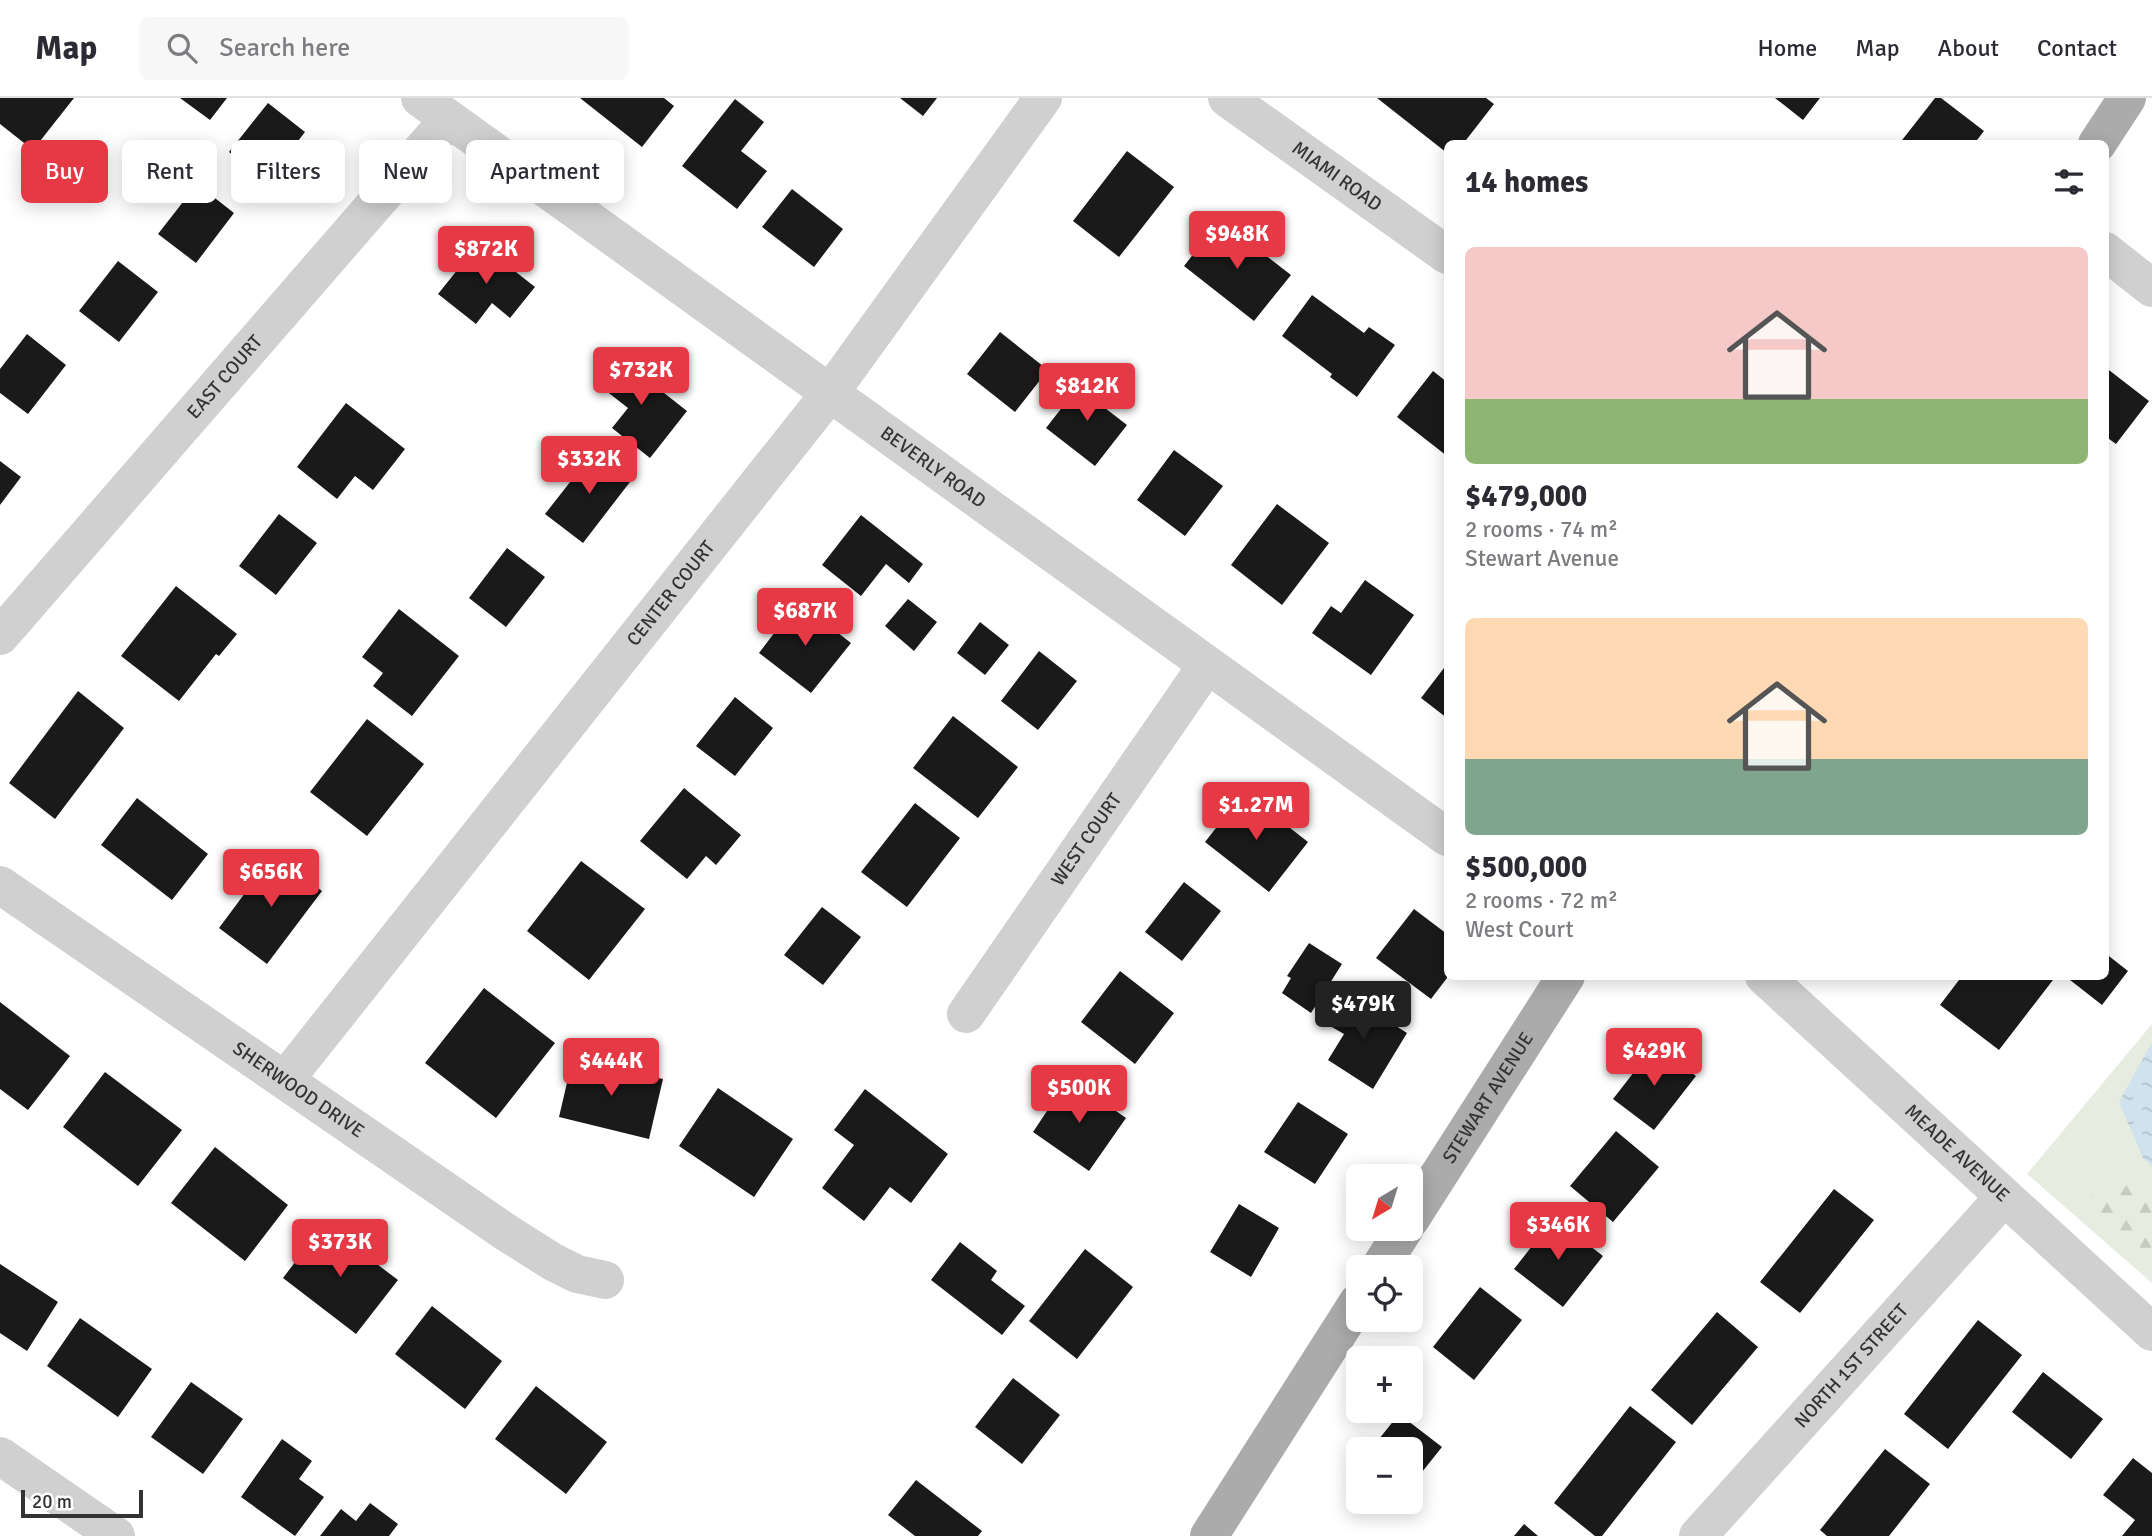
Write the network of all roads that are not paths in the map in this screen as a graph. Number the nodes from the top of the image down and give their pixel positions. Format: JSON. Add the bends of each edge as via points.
{"nodes":[{"id":1,"x":1043,"y":98,"type":"edge"},
{"id":2,"x":1227,"y":98,"type":"edge"},
{"id":3,"x":2127,"y":98,"type":"edge"},
{"id":4,"x":434,"y":108,"type":"edge"},
{"id":5,"x":2100,"y":140,"type":"edge"},
{"id":6,"x":1444,"y":253,"type":"edge"},
{"id":7,"x":2109,"y":254,"type":"edge"},
{"id":8,"x":2152,"y":288,"type":"edge"},
{"id":9,"x":830,"y":393,"type":"junction"},
{"id":10,"x":0,"y":636,"type":"edge"},
{"id":11,"x":1207,"y":664,"type":"junction"},
{"id":12,"x":1444,"y":835,"type":"edge"},
{"id":13,"x":0,"y":885,"type":"edge"},
{"id":14,"x":1563,"y":980,"type":"edge"},
{"id":15,"x":1768,"y":980,"type":"edge"},
{"id":16,"x":965,"y":1014,"type":"dead end"},
{"id":17,"x":285,"y":1080,"type":"junction"},
{"id":18,"x":2004,"y":1196,"type":"junction"},
{"id":19,"x":1423,"y":1200,"type":"edge"},
{"id":20,"x":605,"y":1280,"type":"dead end"},
{"id":21,"x":1346,"y":1321,"type":"edge"},
{"id":22,"x":2152,"y":1332,"type":"edge"},
{"id":23,"x":0,"y":1456,"type":"edge"},
{"id":24,"x":116,"y":1536,"type":"edge"},
{"id":25,"x":1209,"y":1536,"type":"edge"},
{"id":26,"x":1698,"y":1536,"type":"edge"}],
"edges":[{"from":1,"to":9,"type":"street","name":"CENTER COURT"},
{"from":2,"to":6,"type":"street","name":"MIAMI ROAD"},
{"from":3,"to":5,"type":"main road"},
{"from":4,"to":9,"type":"street","name":"BEVERLY ROAD"},
{"from":4,"to":10,"type":"street","name":"EAST COURT"},
{"from":7,"to":8,"type":"street"},
{"from":9,"to":11,"type":"street","name":"BEVERLY ROAD"},
{"from":9,"to":17,"type":"street","name":"CENTER COURT"},
{"from":11,"to":12,"type":"street","name":"BEVERLY ROAD"},
{"from":11,"to":16,"type":"street","name":"WEST COURT"},
{"from":13,"to":17,"type":"street","name":"SHERWOOD DRIVE"},
{"from":14,"to":19,"type":"main road","name":"STEWART AVENUE"},
{"from":15,"to":18,"type":"street","name":"MEADE AVENUE"},
{"from":17,"to":20,"type":"street","name":"SHERWOOD DRIVE","via":[[530,1248],[577,1274]]},
{"from":18,"to":22,"type":"street","name":"MEADE AVENUE"},
{"from":18,"to":26,"type":"street","name":"NORTH 1ST STREET"},
{"from":21,"to":25,"type":"main road"},
{"from":23,"to":24,"type":"street"}]}
